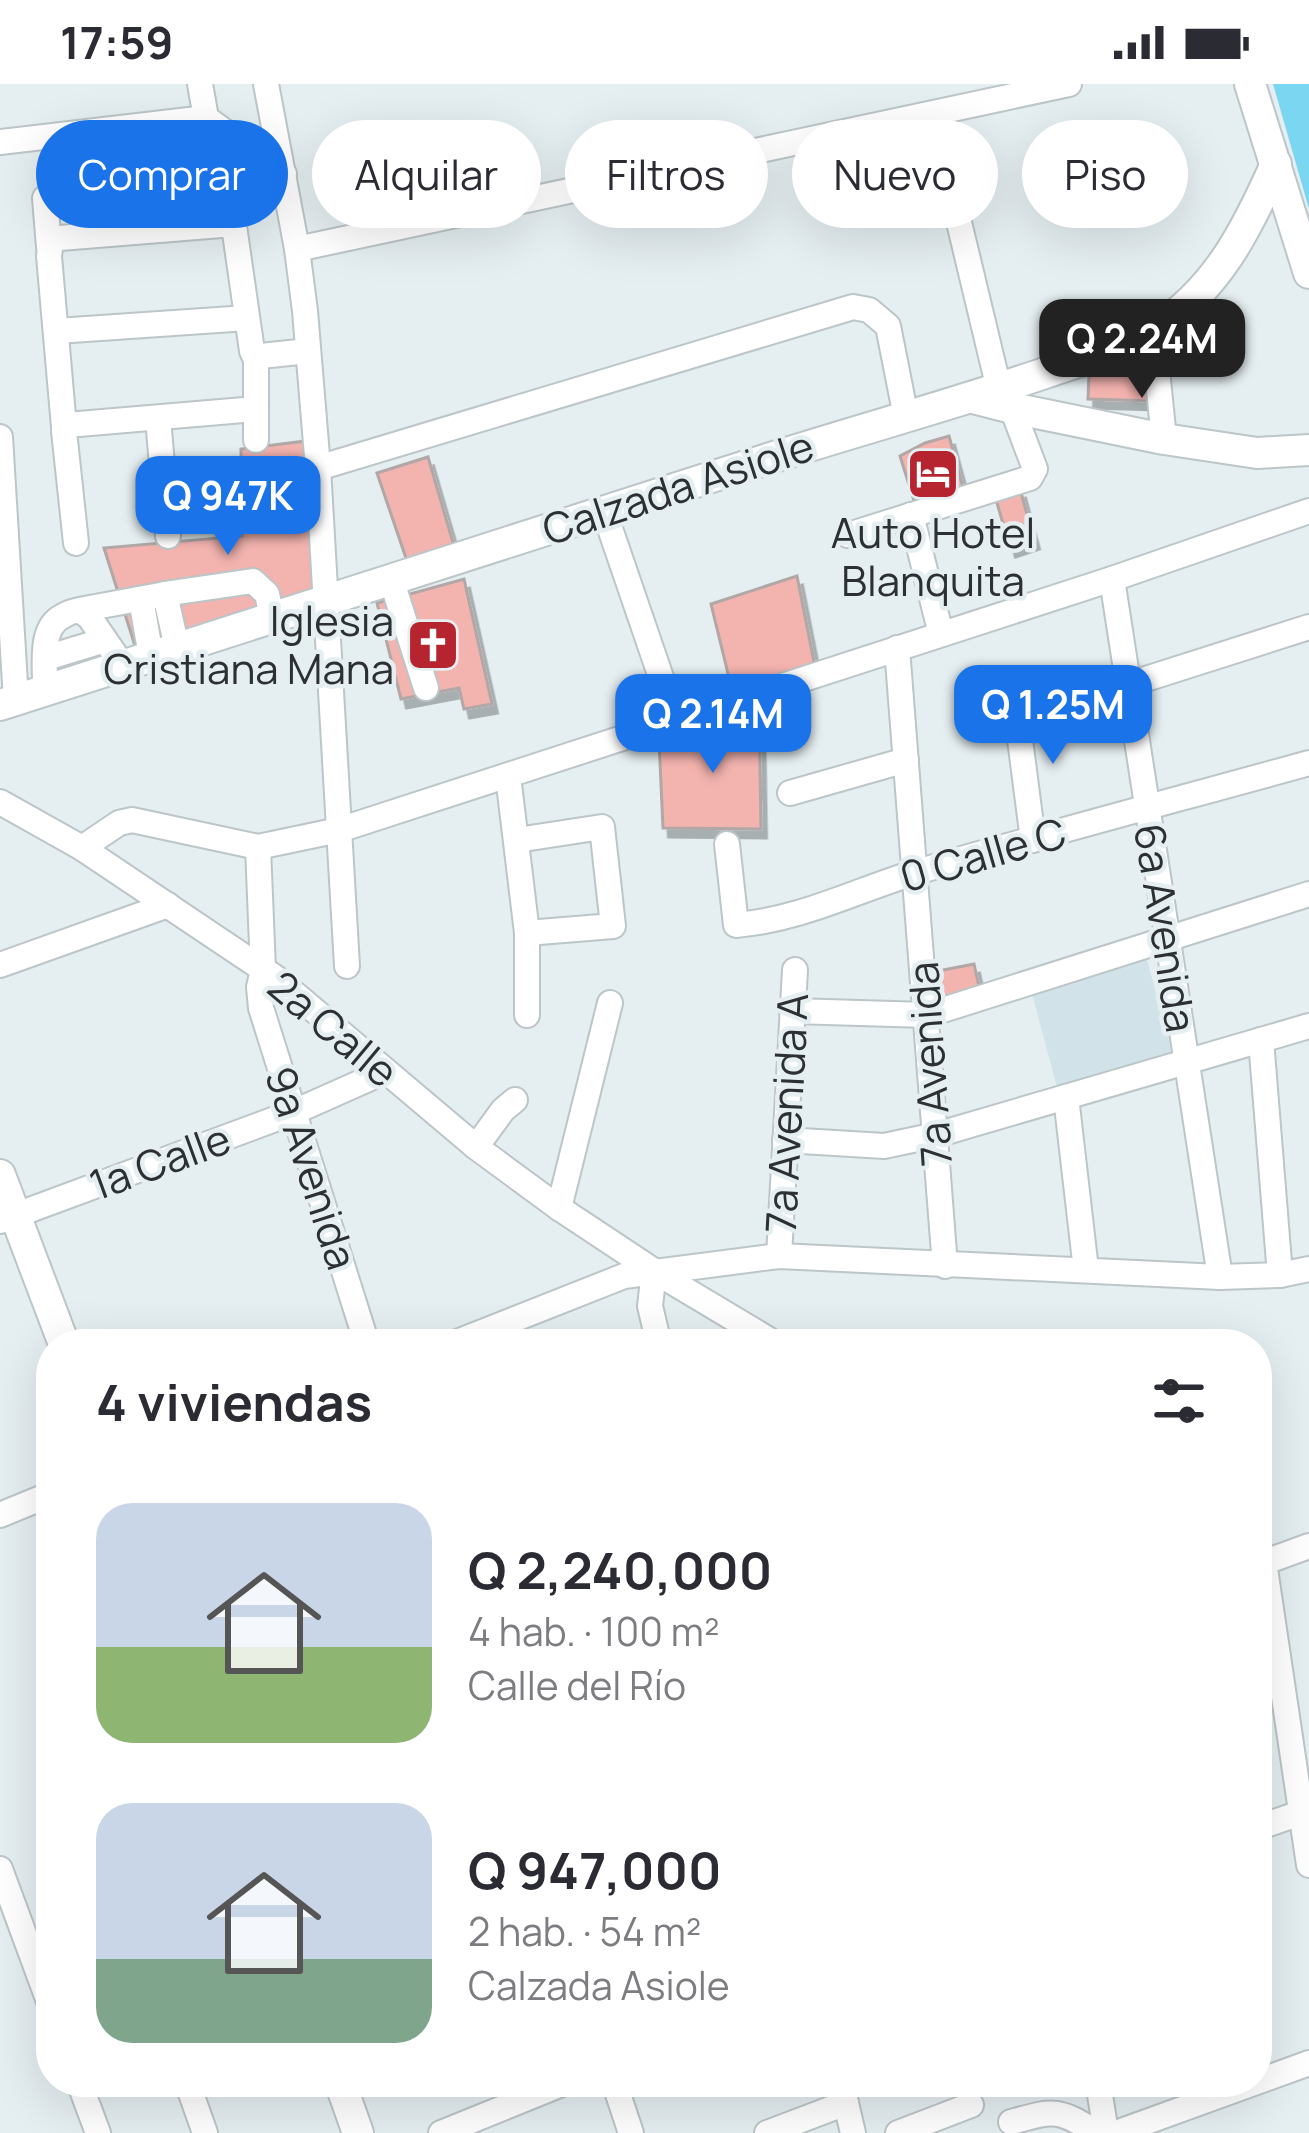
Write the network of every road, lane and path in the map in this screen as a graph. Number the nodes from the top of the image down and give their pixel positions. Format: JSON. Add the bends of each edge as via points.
{"nodes":[{"id":1,"x":200,"y":84,"type":"edge"},
{"id":2,"x":266,"y":84,"type":"edge"},
{"id":3,"x":1070,"y":84,"type":"edge"},
{"id":4,"x":1250,"y":84,"type":"edge"},
{"id":5,"x":933,"y":114,"type":"junction"},
{"id":6,"x":206,"y":118,"type":"junction"},
{"id":7,"x":209,"y":120,"type":"edge"},
{"id":8,"x":273,"y":120,"type":"edge"},
{"id":9,"x":0,"y":142,"type":"edge"},
{"id":10,"x":1276,"y":164,"type":"junction"},
{"id":11,"x":288,"y":195,"type":"edge"},
{"id":12,"x":47,"y":228,"type":"edge"},
{"id":13,"x":184,"y":228,"type":"edge"},
{"id":14,"x":235,"y":228,"type":"edge"},
{"id":15,"x":49,"y":247,"type":"junction"},
{"id":16,"x":298,"y":249,"type":"junction"},
{"id":17,"x":1309,"y":273,"type":"edge"},
{"id":18,"x":248,"y":318,"type":"junction"},
{"id":19,"x":1153,"y":331,"type":"junction"},
{"id":20,"x":57,"y":332,"type":"junction"},
{"id":21,"x":308,"y":351,"type":"junction"},
{"id":22,"x":256,"y":360,"type":"junction"},
{"id":23,"x":994,"y":398,"type":"junction"},
{"id":24,"x":256,"y":409,"type":"junction"},
{"id":25,"x":907,"y":417,"type":"junction"},
{"id":26,"x":158,"y":418,"type":"junction"},
{"id":27,"x":64,"y":428,"type":"junction"},
{"id":28,"x":0,"y":436,"type":"edge"},
{"id":29,"x":1164,"y":439,"type":"junction"},
{"id":30,"x":256,"y":440,"type":"dead end"},
{"id":31,"x":1309,"y":450,"type":"edge"},
{"id":32,"x":318,"y":468,"type":"junction"},
{"id":33,"x":604,"y":511,"type":"junction"},
{"id":34,"x":1309,"y":511,"type":"edge"},
{"id":35,"x":911,"y":515,"type":"junction"},
{"id":36,"x":168,"y":536,"type":"dead end"},
{"id":37,"x":848,"y":536,"type":"dead end"},
{"id":38,"x":76,"y":543,"type":"dead end"},
{"id":39,"x":1112,"y":578,"type":"junction"},
{"id":40,"x":391,"y":579,"type":"junction"},
{"id":41,"x":153,"y":597,"type":"junction"},
{"id":42,"x":325,"y":600,"type":"junction"},
{"id":43,"x":5,"y":609,"type":"edge"},
{"id":44,"x":80,"y":610,"type":"junction"},
{"id":45,"x":272,"y":617,"type":"junction"},
{"id":46,"x":1309,"y":627,"type":"edge"},
{"id":47,"x":940,"y":634,"type":"junction"},
{"id":48,"x":897,"y":648,"type":"junction"},
{"id":49,"x":139,"y":652,"type":"junction"},
{"id":50,"x":46,"y":658,"type":"junction"},
{"id":51,"x":1127,"y":685,"type":"junction"},
{"id":52,"x":426,"y":688,"type":"dead end"},
{"id":53,"x":20,"y":699,"type":"edge"},
{"id":54,"x":1015,"y":701,"type":"dead end"},
{"id":55,"x":676,"y":721,"type":"junction"},
{"id":56,"x":906,"y":760,"type":"junction"},
{"id":57,"x":1309,"y":763,"type":"edge"},
{"id":58,"x":508,"y":776,"type":"junction"},
{"id":59,"x":790,"y":793,"type":"dead end"},
{"id":60,"x":0,"y":802,"type":"edge"},
{"id":61,"x":1147,"y":808,"type":"junction"},
{"id":62,"x":339,"y":830,"type":"junction"},
{"id":63,"x":517,"y":840,"type":"junction"},
{"id":64,"x":1033,"y":840,"type":"junction"},
{"id":65,"x":727,"y":844,"type":"dead end"},
{"id":66,"x":82,"y":848,"type":"junction"},
{"id":67,"x":258,"y":848,"type":"junction"},
{"id":68,"x":915,"y":872,"type":"junction"},
{"id":69,"x":1309,"y":894,"type":"edge"},
{"id":70,"x":167,"y":905,"type":"junction"},
{"id":71,"x":527,"y":933,"type":"junction"},
{"id":72,"x":1168,"y":939,"type":"junction"},
{"id":73,"x":0,"y":964,"type":"edge"},
{"id":74,"x":347,"y":966,"type":"dead end"},
{"id":75,"x":263,"y":970,"type":"junction"},
{"id":76,"x":795,"y":970,"type":"dead end"},
{"id":77,"x":610,"y":1003,"type":"dead end"},
{"id":78,"x":792,"y":1011,"type":"junction"},
{"id":79,"x":527,"y":1015,"type":"dead end"},
{"id":80,"x":927,"y":1015,"type":"junction"},
{"id":81,"x":1309,"y":1026,"type":"edge"},
{"id":82,"x":1261,"y":1040,"type":"junction"},
{"id":83,"x":1186,"y":1062,"type":"junction"},
{"id":84,"x":385,"y":1072,"type":"junction"},
{"id":85,"x":1066,"y":1097,"type":"junction"},
{"id":86,"x":515,"y":1100,"type":"dead end"},
{"id":87,"x":294,"y":1112,"type":"junction"},
{"id":88,"x":936,"y":1135,"type":"junction"},
{"id":89,"x":785,"y":1140,"type":"junction"},
{"id":90,"x":476,"y":1148,"type":"junction"},
{"id":91,"x":0,"y":1175,"type":"edge"},
{"id":92,"x":559,"y":1208,"type":"junction"},
{"id":93,"x":8,"y":1218,"type":"edge"},
{"id":94,"x":779,"y":1256,"type":"junction"},
{"id":95,"x":945,"y":1266,"type":"junction"},
{"id":96,"x":1309,"y":1269,"type":"edge"},
{"id":97,"x":1087,"y":1270,"type":"junction"},
{"id":98,"x":654,"y":1271,"type":"junction"},
{"id":99,"x":1280,"y":1275,"type":"junction"},
{"id":100,"x":1220,"y":1277,"type":"junction"},
{"id":101,"x":57,"y":1329,"type":"edge"},
{"id":102,"x":363,"y":1329,"type":"edge"},
{"id":103,"x":490,"y":1329,"type":"edge"},
{"id":104,"x":655,"y":1329,"type":"edge"},
{"id":105,"x":751,"y":1329,"type":"edge"},
{"id":106,"x":36,"y":1500,"type":"edge"},
{"id":107,"x":0,"y":1515,"type":"edge"},
{"id":108,"x":1309,"y":1546,"type":"edge"},
{"id":109,"x":1272,"y":1558,"type":"edge"},
{"id":110,"x":1272,"y":1633,"type":"edge"},
{"id":111,"x":1305,"y":1812,"type":"edge"},
{"id":112,"x":1272,"y":1823,"type":"edge"},
{"id":113,"x":1309,"y":1865,"type":"edge"},
{"id":114,"x":0,"y":1869,"type":"edge"},
{"id":115,"x":10,"y":1926,"type":"edge"},
{"id":116,"x":36,"y":1977,"type":"edge"},
{"id":117,"x":1309,"y":2063,"type":"edge"},
{"id":118,"x":1272,"y":2076,"type":"edge"},
{"id":119,"x":85,"y":2097,"type":"edge"},
{"id":120,"x":192,"y":2097,"type":"edge"},
{"id":121,"x":345,"y":2097,"type":"edge"},
{"id":122,"x":530,"y":2097,"type":"edge"},
{"id":123,"x":619,"y":2097,"type":"edge"},
{"id":124,"x":836,"y":2097,"type":"edge"},
{"id":125,"x":845,"y":2097,"type":"edge"},
{"id":126,"x":1099,"y":2097,"type":"edge"},
{"id":127,"x":1215,"y":2097,"type":"edge"},
{"id":128,"x":971,"y":2105,"type":"dead end"},
{"id":129,"x":1011,"y":2122,"type":"dead end"},
{"id":130,"x":98,"y":2133,"type":"edge"},
{"id":131,"x":205,"y":2133,"type":"edge"},
{"id":132,"x":358,"y":2133,"type":"edge"},
{"id":133,"x":441,"y":2133,"type":"edge"},
{"id":134,"x":631,"y":2133,"type":"edge"},
{"id":135,"x":767,"y":2133,"type":"edge"},
{"id":136,"x":854,"y":2133,"type":"edge"},
{"id":137,"x":898,"y":2133,"type":"edge"},
{"id":138,"x":1101,"y":2133,"type":"edge"},
{"id":139,"x":1116,"y":2133,"type":"edge"}],
"edges":[{"from":1,"to":6,"type":"street"},
{"from":2,"to":8,"type":"street"},
{"from":3,"to":5,"type":"street"},
{"from":4,"to":10,"type":"main road"},
{"from":5,"to":16,"type":"street"},
{"from":5,"to":23,"type":"street"},
{"from":6,"to":7,"type":"street"},
{"from":6,"to":9,"type":"street"},
{"from":10,"to":17,"type":"main road"},
{"from":10,"to":19,"type":"main road","name":"Calzada Asiole","via":[[1224,265]]},
{"from":11,"to":16,"type":"street"},
{"from":12,"to":15,"type":"street"},
{"from":13,"to":15,"type":"street","via":[[60,238]]},
{"from":14,"to":18,"type":"street"},
{"from":15,"to":20,"type":"street"},
{"from":16,"to":21,"type":"street"},
{"from":18,"to":20,"type":"street"},
{"from":18,"to":22,"type":"street"},
{"from":19,"to":23,"type":"main road","name":"Calzada Asiole"},
{"from":19,"to":29,"type":"street"},
{"from":20,"to":27,"type":"street"},
{"from":21,"to":22,"type":"street"},
{"from":21,"to":32,"type":"street"},
{"from":22,"to":24,"type":"street"},
{"from":23,"to":25,"type":"main road","name":"Calzada Asiole"},
{"from":23,"to":29,"type":"main road"},
{"from":23,"to":35,"type":"street","via":[[1035,469],[1030,478]]},
{"from":24,"to":26,"type":"street"},
{"from":24,"to":30,"type":"street"},
{"from":25,"to":32,"type":"street","via":[[888,326],[853,308]]},
{"from":25,"to":33,"type":"main road","name":"Calzada Asiole"},
{"from":26,"to":27,"type":"street"},
{"from":26,"to":36,"type":"street"},
{"from":27,"to":38,"type":"street"},
{"from":28,"to":43,"type":"street"},
{"from":29,"to":31,"type":"main road","via":[[1257,453]]},
{"from":32,"to":42,"type":"street"},
{"from":33,"to":40,"type":"main road","name":"Calzada Asiole"},
{"from":33,"to":55,"type":"street"},
{"from":34,"to":39,"type":"street"},
{"from":35,"to":37,"type":"street"},
{"from":35,"to":47,"type":"street"},
{"from":39,"to":47,"type":"street"},
{"from":39,"to":51,"type":"street","name":"6a Avenida"},
{"from":40,"to":42,"type":"main road","name":"Calzada Asiole"},
{"from":40,"to":52,"type":"street"},
{"from":41,"to":44,"type":"street"},
{"from":41,"to":45,"type":"street","via":[[253,581],[267,594]]},
{"from":41,"to":49,"type":"street"},
{"from":42,"to":45,"type":"main road","name":"Calzada Asiole"},
{"from":42,"to":62,"type":"street"},
{"from":43,"to":53,"type":"street"},
{"from":44,"to":49,"type":"street"},
{"from":44,"to":50,"type":"street","via":[[53,622]]},
{"from":45,"to":49,"type":"main road","name":"Calzada Asiole"},
{"from":46,"to":51,"type":"street"},
{"from":47,"to":48,"type":"street"},
{"from":48,"to":55,"type":"street"},
{"from":48,"to":56,"type":"street","name":"7a Avenida"},
{"from":49,"to":50,"type":"street"},
{"from":49,"to":53,"type":"main road","name":"Calzada Asiole"},
{"from":50,"to":53,"type":"street"},
{"from":51,"to":61,"type":"street","name":"6a Avenida"},
{"from":54,"to":64,"type":"street"},
{"from":55,"to":58,"type":"street"},
{"from":56,"to":59,"type":"street"},
{"from":56,"to":68,"type":"street","name":"7a Avenida"},
{"from":57,"to":61,"type":"street","name":"0 Calle C"},
{"from":58,"to":62,"type":"street"},
{"from":58,"to":63,"type":"street"},
{"from":60,"to":66,"type":"street","name":"2a Calle"},
{"from":61,"to":64,"type":"street","name":"0 Calle C"},
{"from":61,"to":72,"type":"street","name":"6a Avenida"},
{"from":62,"to":67,"type":"street"},
{"from":62,"to":74,"type":"street"},
{"from":63,"to":71,"type":"street"},
{"from":63,"to":71,"type":"street","via":[[602,827],[613,926]]},
{"from":64,"to":68,"type":"street","name":"0 Calle C"},
{"from":65,"to":68,"type":"street","name":"0 Calle C","via":[[736,925],[801,914]]},
{"from":66,"to":67,"type":"street","via":[[132,820]]},
{"from":66,"to":70,"type":"street","name":"2a Calle"},
{"from":67,"to":75,"type":"street","name":"9a Avenida"},
{"from":68,"to":80,"type":"street","name":"7a Avenida"},
{"from":69,"to":72,"type":"street"},
{"from":70,"to":73,"type":"street"},
{"from":70,"to":75,"type":"street","name":"2a Calle"},
{"from":71,"to":79,"type":"street"},
{"from":72,"to":80,"type":"street"},
{"from":72,"to":83,"type":"street","name":"6a Avenida"},
{"from":75,"to":84,"type":"street","name":"2a Calle"},
{"from":75,"to":87,"type":"street","name":"9a Avenida","via":[[261,1008]]},
{"from":76,"to":78,"type":"street","name":"7a Avenida A"},
{"from":77,"to":92,"type":"street"},
{"from":78,"to":80,"type":"street"},
{"from":78,"to":89,"type":"street","name":"7a Avenida A"},
{"from":80,"to":88,"type":"street","name":"7a Avenida"},
{"from":81,"to":82,"type":"street"},
{"from":82,"to":83,"type":"street"},
{"from":82,"to":99,"type":"street"},
{"from":83,"to":85,"type":"street"},
{"from":83,"to":100,"type":"street","name":"6a Avenida"},
{"from":84,"to":87,"type":"street","name":"1a Calle"},
{"from":84,"to":90,"type":"street","name":"2a Calle"},
{"from":85,"to":88,"type":"street"},
{"from":85,"to":97,"type":"street"},
{"from":86,"to":90,"type":"street"},
{"from":87,"to":93,"type":"street","name":"1a Calle"},
{"from":87,"to":102,"type":"street","name":"9a Avenida"},
{"from":88,"to":89,"type":"street","via":[[884,1146]]},
{"from":88,"to":95,"type":"street","name":"7a Avenida"},
{"from":89,"to":94,"type":"street","name":"7a Avenida A"},
{"from":90,"to":92,"type":"street","name":"2a Calle"},
{"from":91,"to":93,"type":"main road"},
{"from":92,"to":98,"type":"street","name":"2a Calle"},
{"from":93,"to":101,"type":"main road"},
{"from":94,"to":95,"type":"street"},
{"from":94,"to":98,"type":"street"},
{"from":95,"to":97,"type":"street"},
{"from":96,"to":99,"type":"street"},
{"from":97,"to":100,"type":"street"},
{"from":98,"to":103,"type":"street"},
{"from":98,"to":104,"type":"street"},
{"from":98,"to":105,"type":"street","name":"2a Calle"},
{"from":99,"to":100,"type":"street"},
{"from":106,"to":107,"type":"street"},
{"from":108,"to":109,"type":"street"},
{"from":110,"to":111,"type":"street"},
{"from":111,"to":112,"type":"street"},
{"from":111,"to":113,"type":"street"},
{"from":114,"to":115,"type":"street"},
{"from":115,"to":116,"type":"street"},
{"from":117,"to":118,"type":"street"},
{"from":119,"to":130,"type":"street"},
{"from":120,"to":131,"type":"street"},
{"from":121,"to":132,"type":"main road"},
{"from":122,"to":133,"type":"street"},
{"from":123,"to":134,"type":"street"},
{"from":124,"to":135,"type":"street"},
{"from":125,"to":136,"type":"street"},
{"from":126,"to":138,"type":"street"},
{"from":127,"to":139,"type":"street"},
{"from":128,"to":137,"type":"street"},
{"from":129,"to":138,"type":"street","via":[[1051,2111]]}]}
